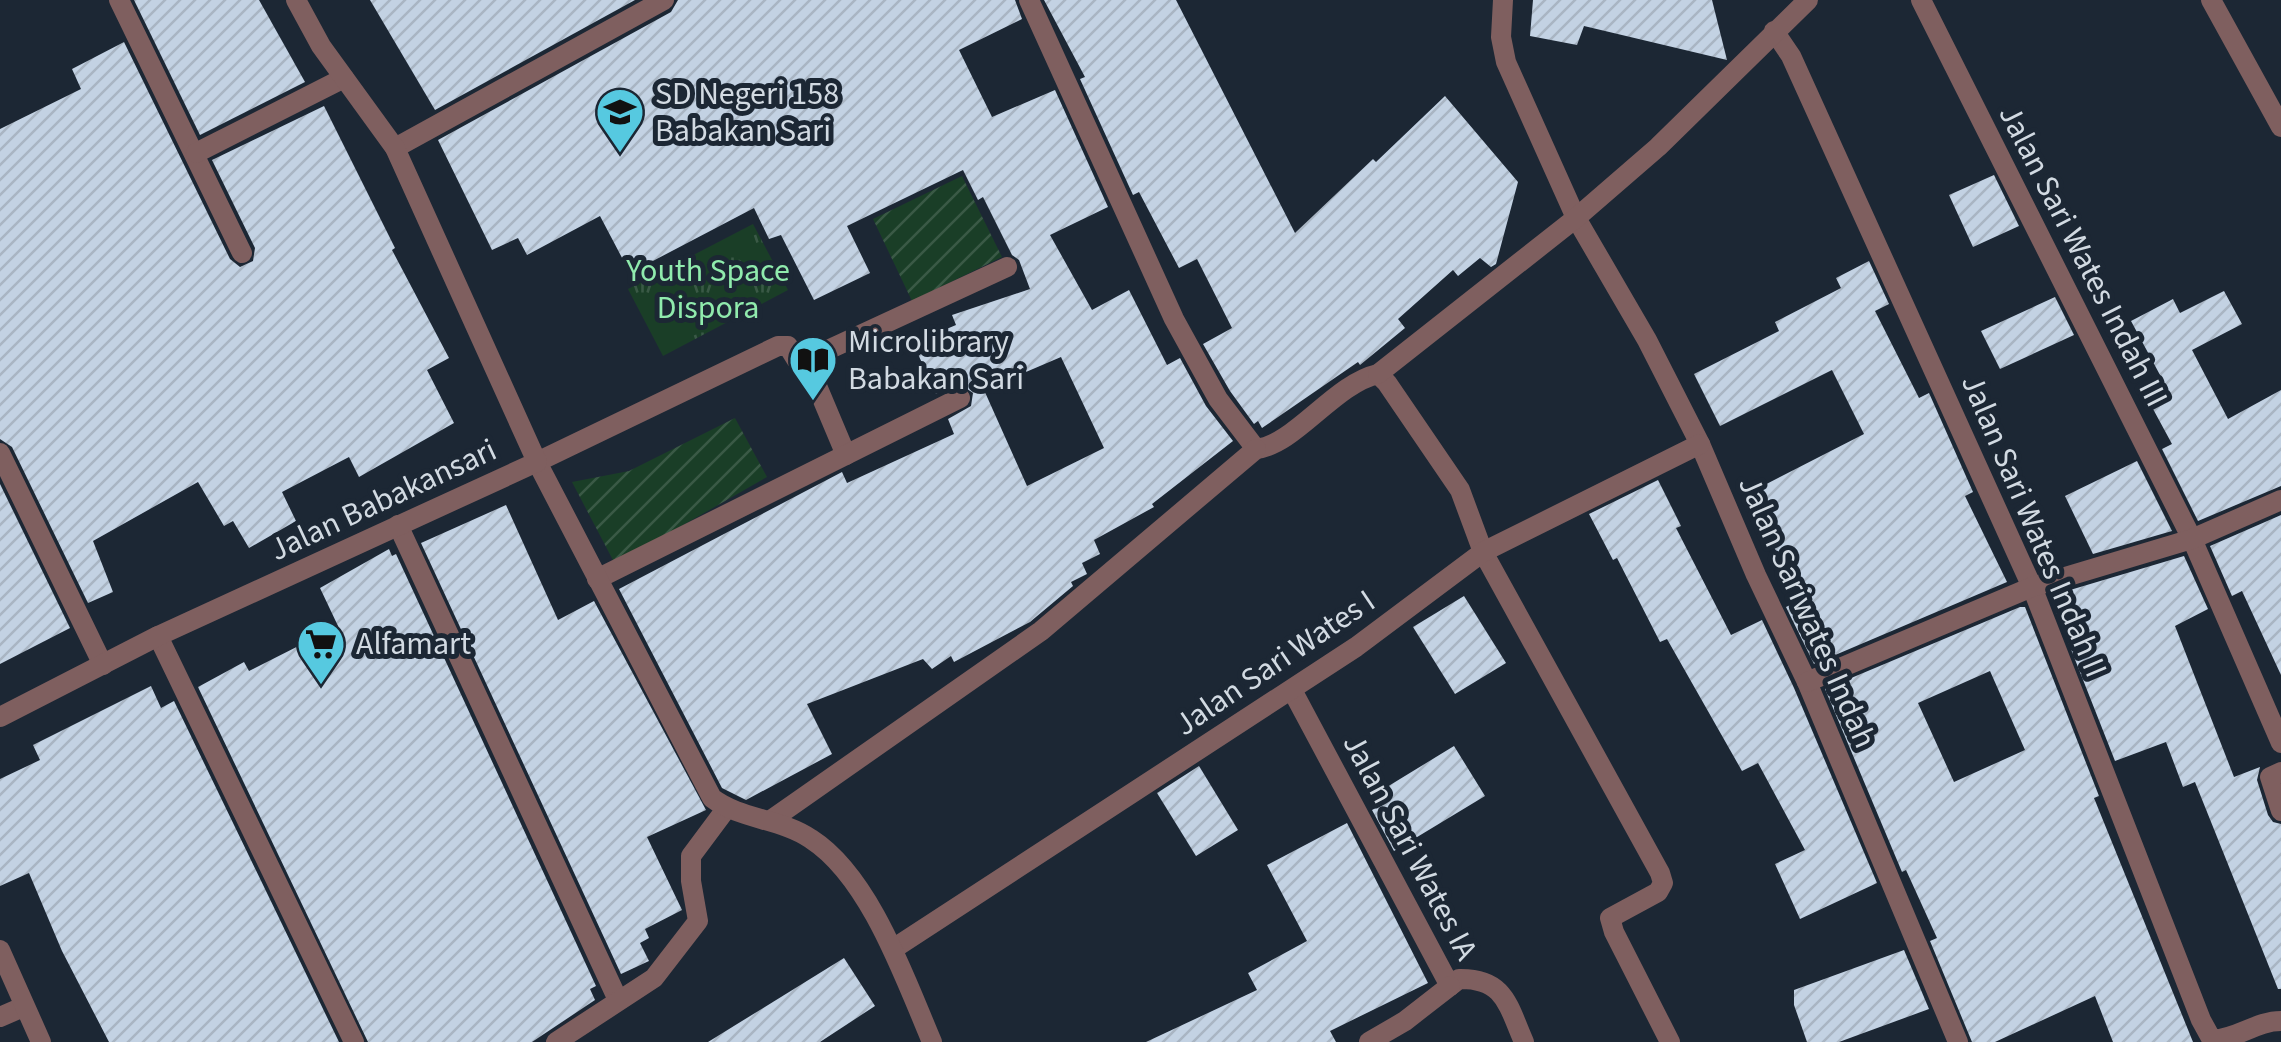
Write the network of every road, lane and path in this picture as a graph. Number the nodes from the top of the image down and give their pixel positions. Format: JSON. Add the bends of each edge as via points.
{"nodes":[{"id":1,"x":119,"y":0,"type":"edge"},
{"id":2,"x":296,"y":0,"type":"edge"},
{"id":3,"x":664,"y":0,"type":"edge"},
{"id":4,"x":1029,"y":0,"type":"edge"},
{"id":5,"x":1503,"y":0,"type":"edge"},
{"id":6,"x":1808,"y":0,"type":"edge"},
{"id":7,"x":1921,"y":0,"type":"edge"},
{"id":8,"x":2210,"y":0,"type":"edge"},
{"id":9,"x":1774,"y":31,"type":"junction"},
{"id":10,"x":344,"y":78,"type":"junction"},
{"id":11,"x":2281,"y":126,"type":"edge"},
{"id":12,"x":395,"y":148,"type":"junction"},
{"id":13,"x":196,"y":153,"type":"junction"},
{"id":14,"x":1576,"y":218,"type":"junction"},
{"id":15,"x":242,"y":253,"type":"dead end"},
{"id":16,"x":1007,"y":267,"type":"dead end"},
{"id":17,"x":806,"y":360,"type":"junction"},
{"id":18,"x":1378,"y":374,"type":"junction"},
{"id":19,"x":960,"y":398,"type":"dead end"},
{"id":20,"x":1700,"y":444,"type":"junction"},
{"id":21,"x":1256,"y":449,"type":"junction"},
{"id":22,"x":0,"y":453,"type":"edge"},
{"id":23,"x":846,"y":455,"type":"junction"},
{"id":24,"x":537,"y":462,"type":"junction"},
{"id":25,"x":2281,"y":500,"type":"edge"},
{"id":26,"x":398,"y":525,"type":"junction"},
{"id":27,"x":2192,"y":539,"type":"junction"},
{"id":28,"x":1483,"y":552,"type":"junction"},
{"id":29,"x":597,"y":579,"type":"junction"},
{"id":30,"x":2032,"y":587,"type":"junction"},
{"id":31,"x":158,"y":636,"type":"junction"},
{"id":32,"x":103,"y":665,"type":"junction"},
{"id":33,"x":1808,"y":682,"type":"junction"},
{"id":34,"x":1292,"y":690,"type":"junction"},
{"id":35,"x":0,"y":716,"type":"edge"},
{"id":36,"x":2281,"y":743,"type":"edge"},
{"id":37,"x":2281,"y":772,"type":"edge"},
{"id":38,"x":726,"y":809,"type":"junction"},
{"id":39,"x":2281,"y":811,"type":"edge"},
{"id":40,"x":771,"y":820,"type":"junction"},
{"id":41,"x":893,"y":949,"type":"junction"},
{"id":42,"x":0,"y":950,"type":"edge"},
{"id":43,"x":1450,"y":986,"type":"junction"},
{"id":44,"x":618,"y":1000,"type":"junction"},
{"id":45,"x":24,"y":1008,"type":"junction"},
{"id":46,"x":0,"y":1017,"type":"edge"},
{"id":47,"x":2281,"y":1021,"type":"edge"},
{"id":48,"x":2227,"y":1040,"type":"edge"},
{"id":49,"x":41,"y":1042,"type":"edge"},
{"id":50,"x":354,"y":1042,"type":"edge"},
{"id":51,"x":556,"y":1042,"type":"edge"},
{"id":52,"x":932,"y":1042,"type":"edge"},
{"id":53,"x":1368,"y":1042,"type":"edge"},
{"id":54,"x":1524,"y":1042,"type":"edge"},
{"id":55,"x":1670,"y":1042,"type":"edge"},
{"id":56,"x":1958,"y":1042,"type":"edge"}],
"edges":[{"from":1,"to":13,"type":"street"},
{"from":2,"to":10,"type":"street","name":"Jalan Babakansari"},
{"from":3,"to":12,"type":"street"},
{"from":4,"to":21,"type":"street","via":[[1174,319],[1218,399]]},
{"from":5,"to":14,"type":"street","name":"Jalan Sariwates Indah","via":[[1506,62]]},
{"from":6,"to":9,"type":"street"},
{"from":7,"to":27,"type":"street","name":"Jalan Sari Wates Indah III"},
{"from":8,"to":11,"type":"street"},
{"from":9,"to":14,"type":"street"},
{"from":9,"to":30,"type":"street","name":"Jalan Sari Wates Indah II"},
{"from":10,"to":12,"type":"street","name":"Jalan Babakansari"},
{"from":10,"to":13,"type":"street"},
{"from":12,"to":24,"type":"street","name":"Jalan Babakansari"},
{"from":13,"to":15,"type":"street"},
{"from":14,"to":18,"type":"street"},
{"from":14,"to":20,"type":"street","name":"Jalan Sariwates Indah"},
{"from":16,"to":17,"type":"street"},
{"from":17,"to":23,"type":"street"},
{"from":17,"to":24,"type":"street","via":[[778,346]]},
{"from":18,"to":21,"type":"street","via":[[1322,406],[1270,448]]},
{"from":18,"to":28,"type":"street","via":[[1460,490]]},
{"from":19,"to":23,"type":"street"},
{"from":20,"to":28,"type":"street","name":"Jalan Sari Wates I"},
{"from":20,"to":33,"type":"street","name":"Jalan Sariwates Indah"},
{"from":21,"to":40,"type":"street","via":[[1041,630]]},
{"from":22,"to":32,"type":"street"},
{"from":23,"to":29,"type":"street"},
{"from":24,"to":26,"type":"street","name":"Jalan Babakansari"},
{"from":24,"to":29,"type":"street"},
{"from":25,"to":27,"type":"street"},
{"from":26,"to":31,"type":"street","name":"Jalan Babakansari"},
{"from":26,"to":44,"type":"street"},
{"from":27,"to":30,"type":"street"},
{"from":27,"to":36,"type":"street","name":"Jalan Sari Wates Indah III"},
{"from":28,"to":34,"type":"street","name":"Jalan Sari Wates I"},
{"from":28,"to":55,"type":"street","via":[[1660,874],[1658,892],[1610,918]]},
{"from":29,"to":38,"type":"street","via":[[702,783]]},
{"from":30,"to":33,"type":"street"},
{"from":30,"to":48,"type":"street","name":"Jalan Sari Wates Indah II","via":[[2201,1020],[2212,1040]]},
{"from":31,"to":32,"type":"street","name":"Jalan Babakansari"},
{"from":31,"to":50,"type":"street"},
{"from":32,"to":35,"type":"street","name":"Jalan Babakansari"},
{"from":33,"to":56,"type":"street","name":"Jalan Sariwates Indah"},
{"from":34,"to":41,"type":"street","name":"Jalan Sari Wates I"},
{"from":34,"to":43,"type":"street","name":"Jalan Sari Wates IA"},
{"from":37,"to":39,"type":"street","via":[[2270,778]]},
{"from":38,"to":40,"type":"street"},
{"from":38,"to":44,"type":"street","via":[[691,856],[698,921],[654,978]]},
{"from":40,"to":41,"type":"street","via":[[812,839],[837,863]]},
{"from":41,"to":52,"type":"street"},
{"from":42,"to":45,"type":"street"},
{"from":43,"to":53,"type":"street"},
{"from":43,"to":54,"type":"street","name":"Jalan Sari Wates IA","via":[[1459,979],[1490,982]]},
{"from":44,"to":51,"type":"street"},
{"from":45,"to":46,"type":"street"},
{"from":45,"to":49,"type":"street"},
{"from":47,"to":48,"type":"street","via":[[2264,1021]]}]}
